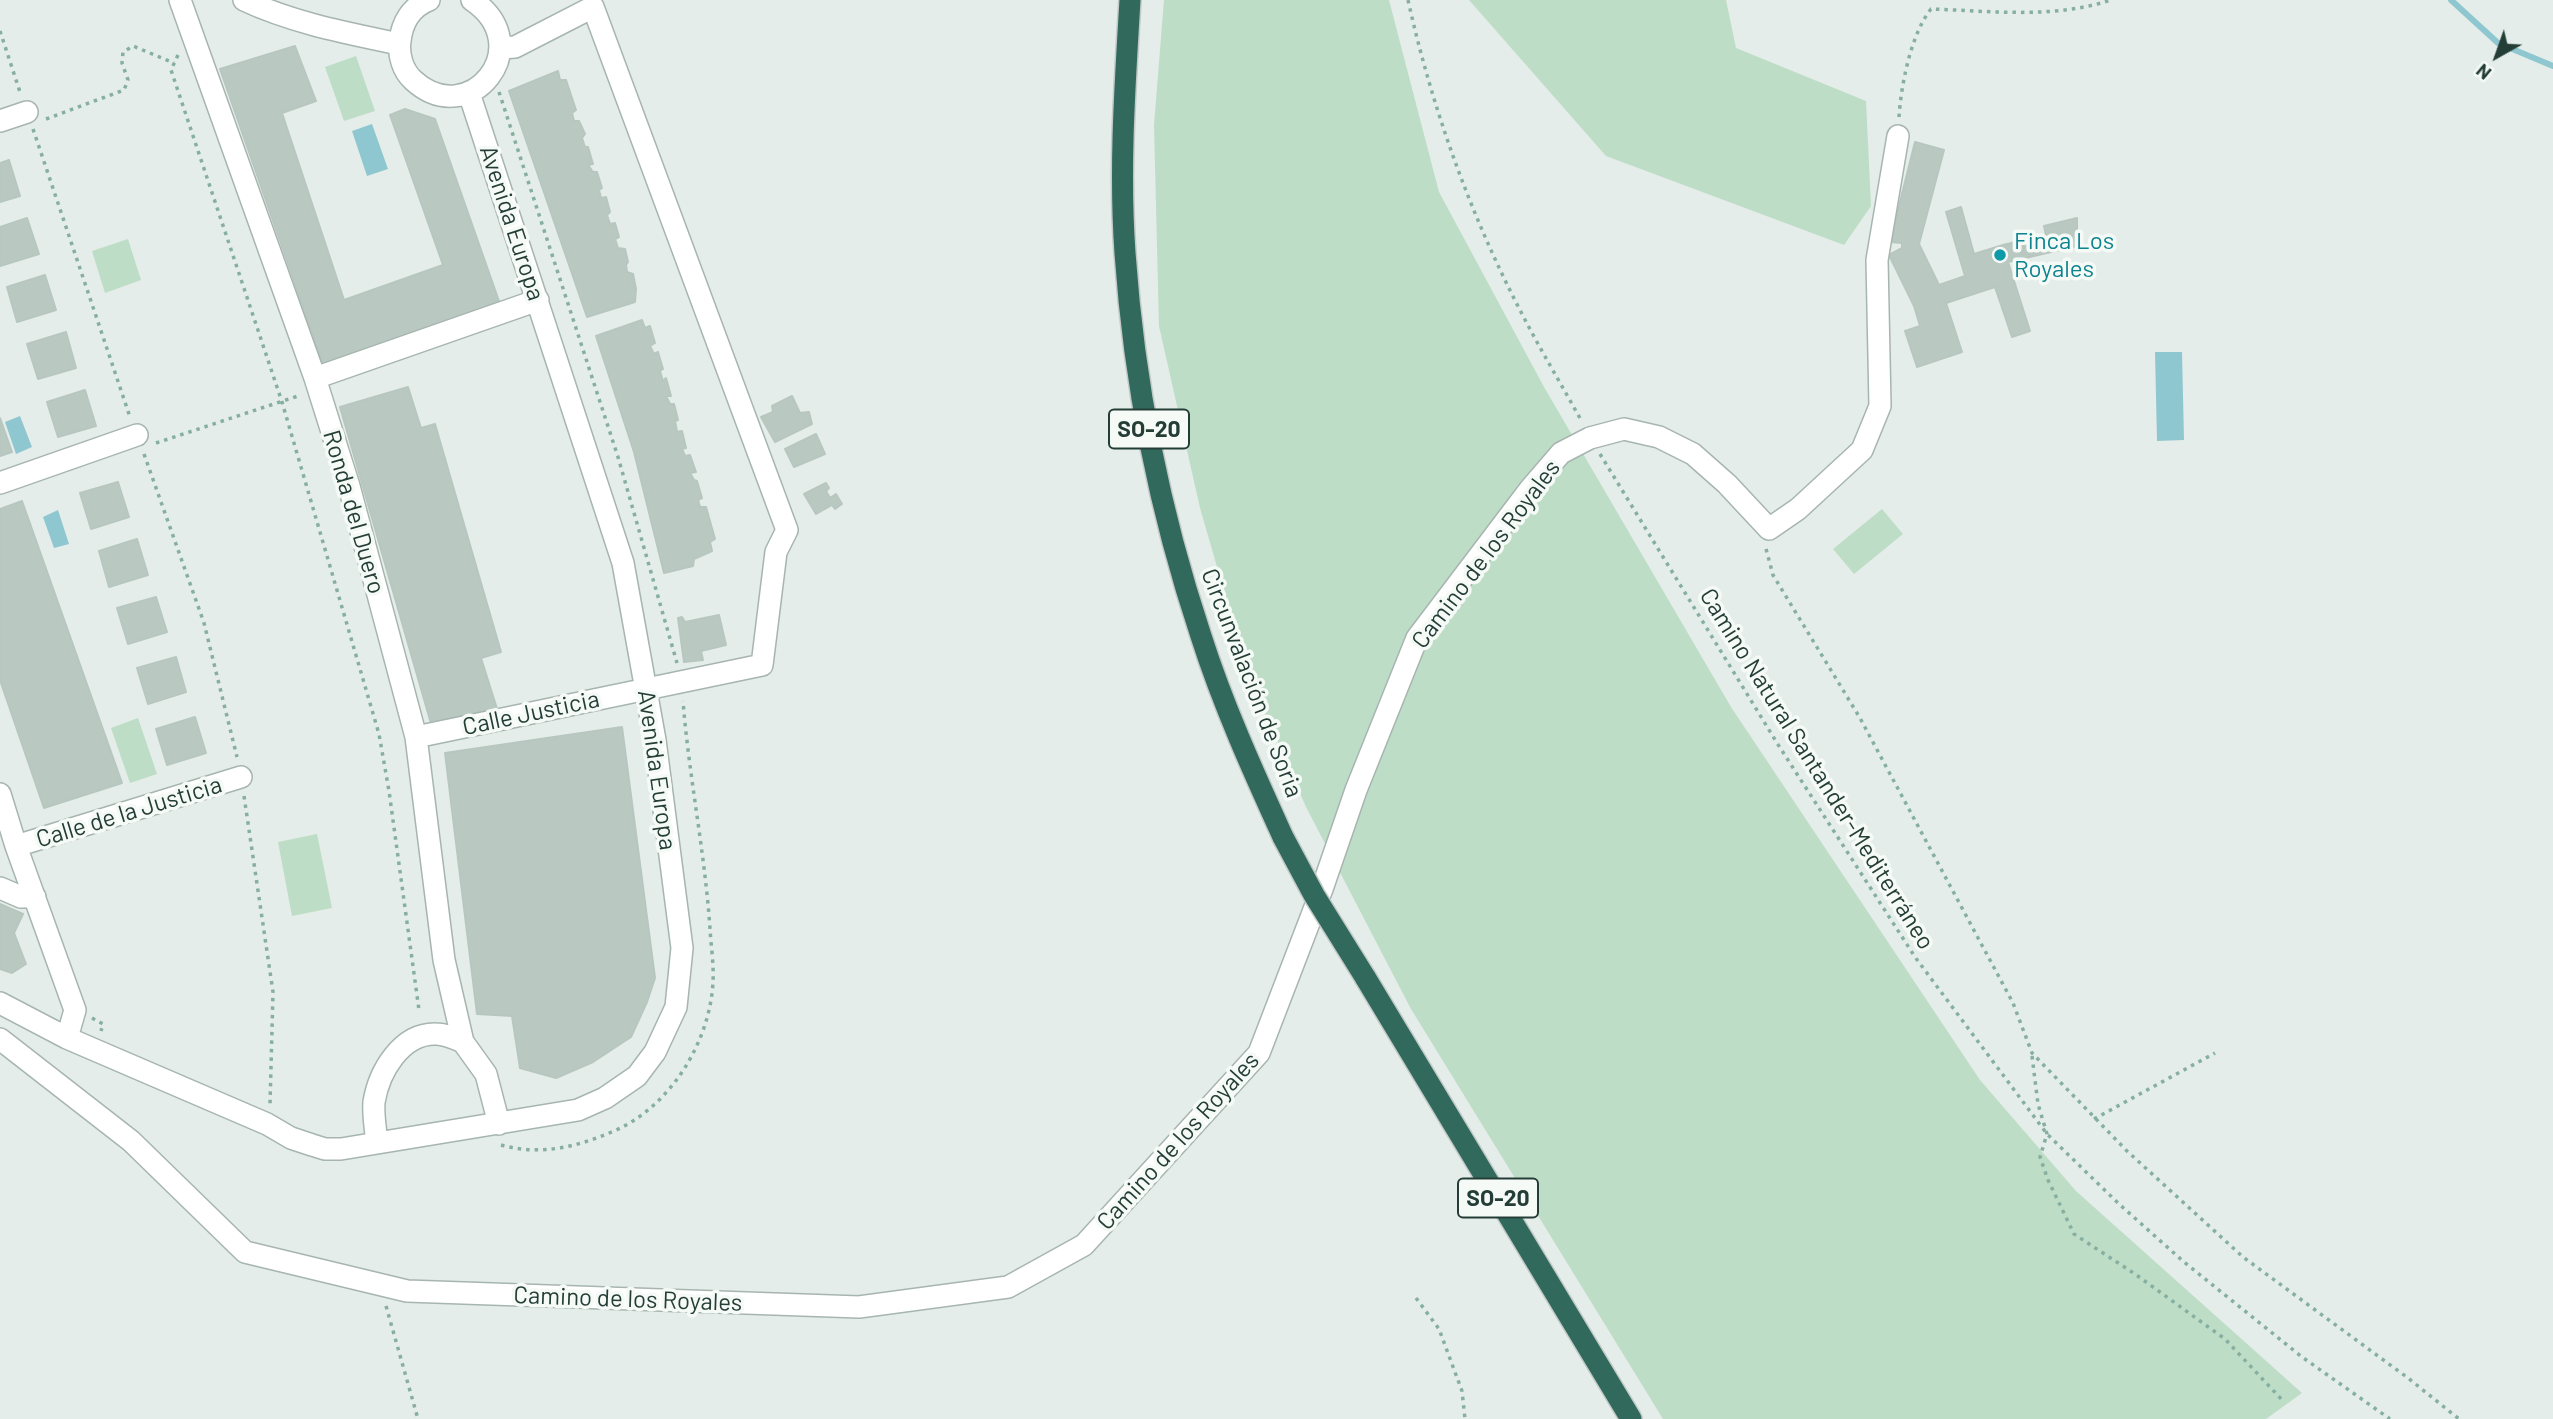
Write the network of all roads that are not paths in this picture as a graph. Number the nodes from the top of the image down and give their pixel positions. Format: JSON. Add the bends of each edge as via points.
{"nodes":[{"id":1,"x":180,"y":0,"type":"edge"},
{"id":2,"x":244,"y":0,"type":"edge"},
{"id":3,"x":429,"y":0,"type":"edge"},
{"id":4,"x":472,"y":0,"type":"edge"},
{"id":5,"x":1130,"y":0,"type":"edge"},
{"id":6,"x":596,"y":3,"type":"edge"},
{"id":7,"x":399,"y":44,"type":"junction"},
{"id":8,"x":500,"y":48,"type":"junction"},
{"id":9,"x":470,"y":93,"type":"junction"},
{"id":10,"x":29,"y":118,"type":"road end"},
{"id":11,"x":0,"y":121,"type":"edge"},
{"id":12,"x":1898,"y":136,"type":"road end"},
{"id":13,"x":538,"y":300,"type":"junction"},
{"id":14,"x":316,"y":384,"type":"junction"},
{"id":15,"x":139,"y":442,"type":"road end"},
{"id":16,"x":0,"y":483,"type":"edge"},
{"id":17,"x":646,"y":689,"type":"junction"},
{"id":18,"x":416,"y":737,"type":"junction"},
{"id":19,"x":242,"y":777,"type":"road end"},
{"id":20,"x":0,"y":794,"type":"edge"},
{"id":21,"x":16,"y":846,"type":"junction"},
{"id":22,"x":0,"y":888,"type":"edge"},
{"id":23,"x":35,"y":897,"type":"junction"},
{"id":24,"x":0,"y":1003,"type":"edge"},
{"id":25,"x":67,"y":1038,"type":"junction"},
{"id":26,"x":0,"y":1039,"type":"edge"},
{"id":27,"x":463,"y":1042,"type":"junction"},
{"id":28,"x":495,"y":1134,"type":"junction"},
{"id":29,"x":377,"y":1141,"type":"junction"},
{"id":30,"x":1631,"y":1419,"type":"edge"}],
"edges":[{"from":1,"to":14,"type":"street","name":"Ronda del Duero"},
{"from":2,"to":7,"type":"street","via":[[272,13]]},
{"from":3,"to":7,"type":"street","via":[[410,15]]},
{"from":4,"to":8,"type":"street","via":[[494,20]]},
{"from":5,"to":30,"type":"highway","name":"Circunvalación de Soria","number":"SO-20","bridge":true,"via":[[1122,157],[1125,253],[1138,377],[1178,561],[1201,638],[1240,741],[1314,895]]},
{"from":6,"to":8,"type":"street","via":[[515,47]]},
{"from":6,"to":17,"type":"street","name":"Calle Justicia","via":[[787,530],[776,552],[762,665]]},
{"from":7,"to":9,"type":"street","via":[[402,62],[422,88],[445,96]]},
{"from":8,"to":9,"type":"street","via":[[492,75]]},
{"from":9,"to":13,"type":"street","name":"Avenida Europa"},
{"from":10,"to":11,"type":"street"},
{"from":12,"to":26,"type":"street","name":"Camino de los Royales","via":[[1877,260],[1880,406],[1862,450],[1798,509],[1769,529],[1693,454],[1659,437],[1624,429],[1590,438],[1561,453],[1417,638],[1259,1053],[1084,1245],[1008,1287],[859,1307],[407,1291],[245,1252],[131,1141]]},
{"from":13,"to":14,"type":"street"},
{"from":13,"to":17,"type":"street","name":"Avenida Europa","via":[[623,563]]},
{"from":14,"to":18,"type":"street","name":"Ronda del Duero","via":[[349,486]]},
{"from":15,"to":16,"type":"street"},
{"from":17,"to":18,"type":"street","name":"Calle Justicia"},
{"from":17,"to":28,"type":"street","name":"Avenida Europa","via":[[682,948],[677,1007],[655,1052],[637,1076],[579,1110]]},
{"from":18,"to":27,"type":"street","name":"Ronda del Duero","via":[[444,960]]},
{"from":19,"to":21,"type":"street","name":"Calle de la Justicia"},
{"from":20,"to":21,"type":"street"},
{"from":21,"to":23,"type":"street"},
{"from":22,"to":23,"type":"street"},
{"from":23,"to":25,"type":"street","via":[[75,1010]]},
{"from":24,"to":25,"type":"street"},
{"from":25,"to":29,"type":"street","name":"Avenida Europa","via":[[291,1138],[325,1149]]},
{"from":27,"to":28,"type":"street","name":"Ronda del Duero","via":[[486,1074]]},
{"from":27,"to":29,"type":"street","via":[[434,1034],[401,1048],[378,1087]]},
{"from":28,"to":29,"type":"street","name":"Avenida Europa"}]}
